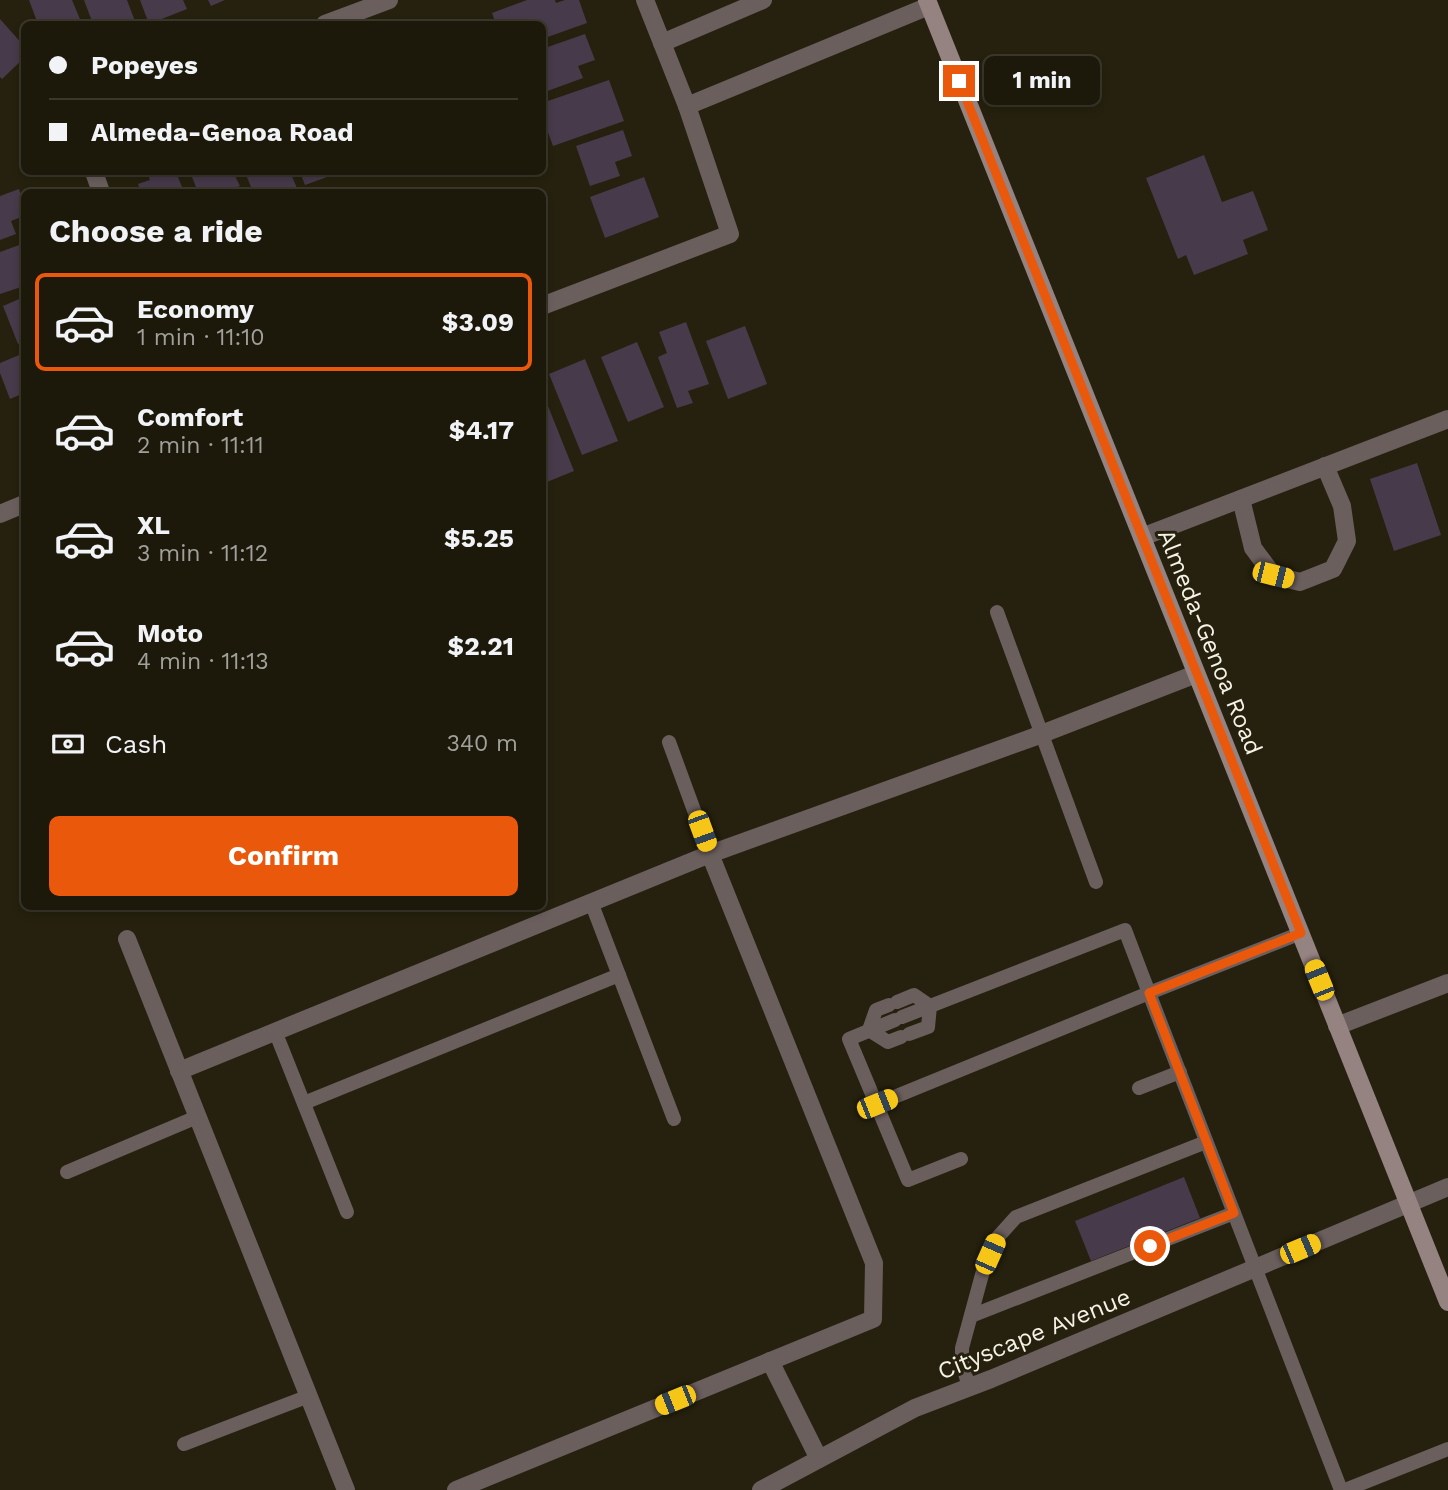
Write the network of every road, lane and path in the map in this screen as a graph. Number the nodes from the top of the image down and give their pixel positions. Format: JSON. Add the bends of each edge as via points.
{"nodes":[{"id":1,"x":389,"y":0,"type":"edge"},
{"id":2,"x":645,"y":0,"type":"edge"},
{"id":3,"x":763,"y":0,"type":"edge"},
{"id":4,"x":928,"y":3,"type":"edge"},
{"id":5,"x":333,"y":21,"type":"edge"},
{"id":6,"x":662,"y":43,"type":"junction"},
{"id":7,"x":687,"y":106,"type":"junction"},
{"id":8,"x":546,"y":304,"type":"edge"},
{"id":9,"x":1448,"y":419,"type":"edge"},
{"id":10,"x":1325,"y":466,"type":"junction"},
{"id":11,"x":1241,"y":499,"type":"junction"},
{"id":12,"x":21,"y":505,"type":"edge"},
{"id":13,"x":0,"y":514,"type":"edge"},
{"id":14,"x":1142,"y":537,"type":"junction"},
{"id":15,"x":997,"y":611,"type":"dead end"},
{"id":16,"x":1196,"y":674,"type":"junction"},
{"id":17,"x":1041,"y":735,"type":"junction"},
{"id":18,"x":669,"y":742,"type":"dead end"},
{"id":19,"x":710,"y":853,"type":"junction"},
{"id":20,"x":1096,"y":882,"type":"dead end"},
{"id":21,"x":591,"y":902,"type":"junction"},
{"id":22,"x":1301,"y":933,"type":"junction"},
{"id":23,"x":127,"y":939,"type":"dead end"},
{"id":24,"x":619,"y":975,"type":"junction"},
{"id":25,"x":1448,"y":983,"type":"edge"},
{"id":26,"x":1149,"y":993,"type":"junction"},
{"id":27,"x":930,"y":1006,"type":"junction"},
{"id":28,"x":1337,"y":1026,"type":"junction"},
{"id":29,"x":869,"y":1030,"type":"junction"},
{"id":30,"x":275,"y":1031,"type":"junction"},
{"id":31,"x":179,"y":1070,"type":"junction"},
{"id":32,"x":1180,"y":1072,"type":"junction"},
{"id":33,"x":1139,"y":1088,"type":"dead end"},
{"id":34,"x":304,"y":1103,"type":"junction"},
{"id":35,"x":877,"y":1104,"type":"junction"},
{"id":36,"x":197,"y":1117,"type":"junction"},
{"id":37,"x":674,"y":1119,"type":"dead end"},
{"id":38,"x":1206,"y":1142,"type":"junction"},
{"id":39,"x":961,"y":1159,"type":"dead end"},
{"id":40,"x":67,"y":1172,"type":"dead end"},
{"id":41,"x":1448,"y":1187,"type":"edge"},
{"id":42,"x":1408,"y":1203,"type":"junction"},
{"id":43,"x":347,"y":1212,"type":"dead end"},
{"id":44,"x":1234,"y":1213,"type":"junction"},
{"id":45,"x":1254,"y":1268,"type":"junction"},
{"id":46,"x":1448,"y":1302,"type":"edge"},
{"id":47,"x":971,"y":1316,"type":"junction"},
{"id":48,"x":770,"y":1362,"type":"junction"},
{"id":49,"x":969,"y":1388,"type":"junction"},
{"id":50,"x":309,"y":1396,"type":"junction"},
{"id":51,"x":184,"y":1444,"type":"dead end"},
{"id":52,"x":1448,"y":1448,"type":"edge"},
{"id":53,"x":819,"y":1459,"type":"junction"},
{"id":54,"x":346,"y":1490,"type":"edge"},
{"id":55,"x":456,"y":1490,"type":"edge"},
{"id":56,"x":761,"y":1490,"type":"edge"},
{"id":57,"x":1343,"y":1490,"type":"edge"}],
"edges":[{"from":1,"to":5,"type":"street"},
{"from":2,"to":6,"type":"street"},
{"from":3,"to":6,"type":"street"},
{"from":4,"to":7,"type":"street"},
{"from":4,"to":14,"type":"main road","name":"Almeda-Genoa Road"},
{"from":6,"to":7,"type":"street"},
{"from":7,"to":8,"type":"street","via":[[730,234]]},
{"from":9,"to":10,"type":"street"},
{"from":10,"to":11,"type":"street"},
{"from":10,"to":11,"type":"street","via":[[1342,506],[1347,541],[1333,569],[1300,582],[1273,575],[1253,548]]},
{"from":11,"to":14,"type":"street"},
{"from":12,"to":13,"type":"street"},
{"from":14,"to":16,"type":"main road","name":"Almeda-Genoa Road"},
{"from":15,"to":17,"type":"lane"},
{"from":16,"to":17,"type":"street"},
{"from":16,"to":22,"type":"main road","name":"Almeda-Genoa Road"},
{"from":17,"to":19,"type":"street"},
{"from":17,"to":20,"type":"lane"},
{"from":18,"to":19,"type":"lane"},
{"from":19,"to":21,"type":"street"},
{"from":19,"to":48,"type":"street","via":[[874,1263],[873,1320]]},
{"from":21,"to":24,"type":"lane"},
{"from":21,"to":30,"type":"street"},
{"from":22,"to":26,"type":"lane"},
{"from":22,"to":28,"type":"main road","name":"Almeda-Genoa Road"},
{"from":23,"to":31,"type":"street"},
{"from":24,"to":34,"type":"lane"},
{"from":24,"to":37,"type":"lane"},
{"from":25,"to":28,"type":"street"},
{"from":26,"to":27,"type":"lane","via":[[1125,930]]},
{"from":26,"to":32,"type":"lane"},
{"from":26,"to":35,"type":"lane"},
{"from":27,"to":29,"type":"lane"},
{"from":27,"to":29,"type":"lane","via":[[915,995],[876,1010]]},
{"from":27,"to":29,"type":"lane","via":[[928,1027],[888,1042]]},
{"from":28,"to":42,"type":"main road","name":"Almeda-Genoa Road"},
{"from":29,"to":35,"type":"lane","via":[[849,1039]]},
{"from":30,"to":31,"type":"street"},
{"from":30,"to":34,"type":"lane"},
{"from":31,"to":36,"type":"street"},
{"from":32,"to":33,"type":"lane"},
{"from":32,"to":38,"type":"lane"},
{"from":34,"to":43,"type":"lane"},
{"from":35,"to":39,"type":"lane","via":[[908,1180]]},
{"from":36,"to":40,"type":"lane"},
{"from":36,"to":50,"type":"street"},
{"from":38,"to":44,"type":"lane"},
{"from":38,"to":47,"type":"lane","via":[[1016,1217],[998,1237],[983,1270]]},
{"from":41,"to":42,"type":"street","name":"Cityscape Avenue"},
{"from":42,"to":45,"type":"street","name":"Cityscape Avenue"},
{"from":42,"to":46,"type":"main road","name":"Almeda-Genoa Road"},
{"from":44,"to":45,"type":"lane"},
{"from":44,"to":47,"type":"lane"},
{"from":45,"to":49,"type":"street","name":"Cityscape Avenue"},
{"from":45,"to":57,"type":"lane"},
{"from":47,"to":49,"type":"lane","via":[[962,1348]]},
{"from":48,"to":53,"type":"street"},
{"from":48,"to":55,"type":"street"},
{"from":49,"to":53,"type":"street","name":"Cityscape Avenue","via":[[915,1408]]},
{"from":50,"to":51,"type":"lane"},
{"from":50,"to":54,"type":"street"},
{"from":52,"to":57,"type":"lane"},
{"from":53,"to":56,"type":"street","name":"Cityscape Avenue"}]}
